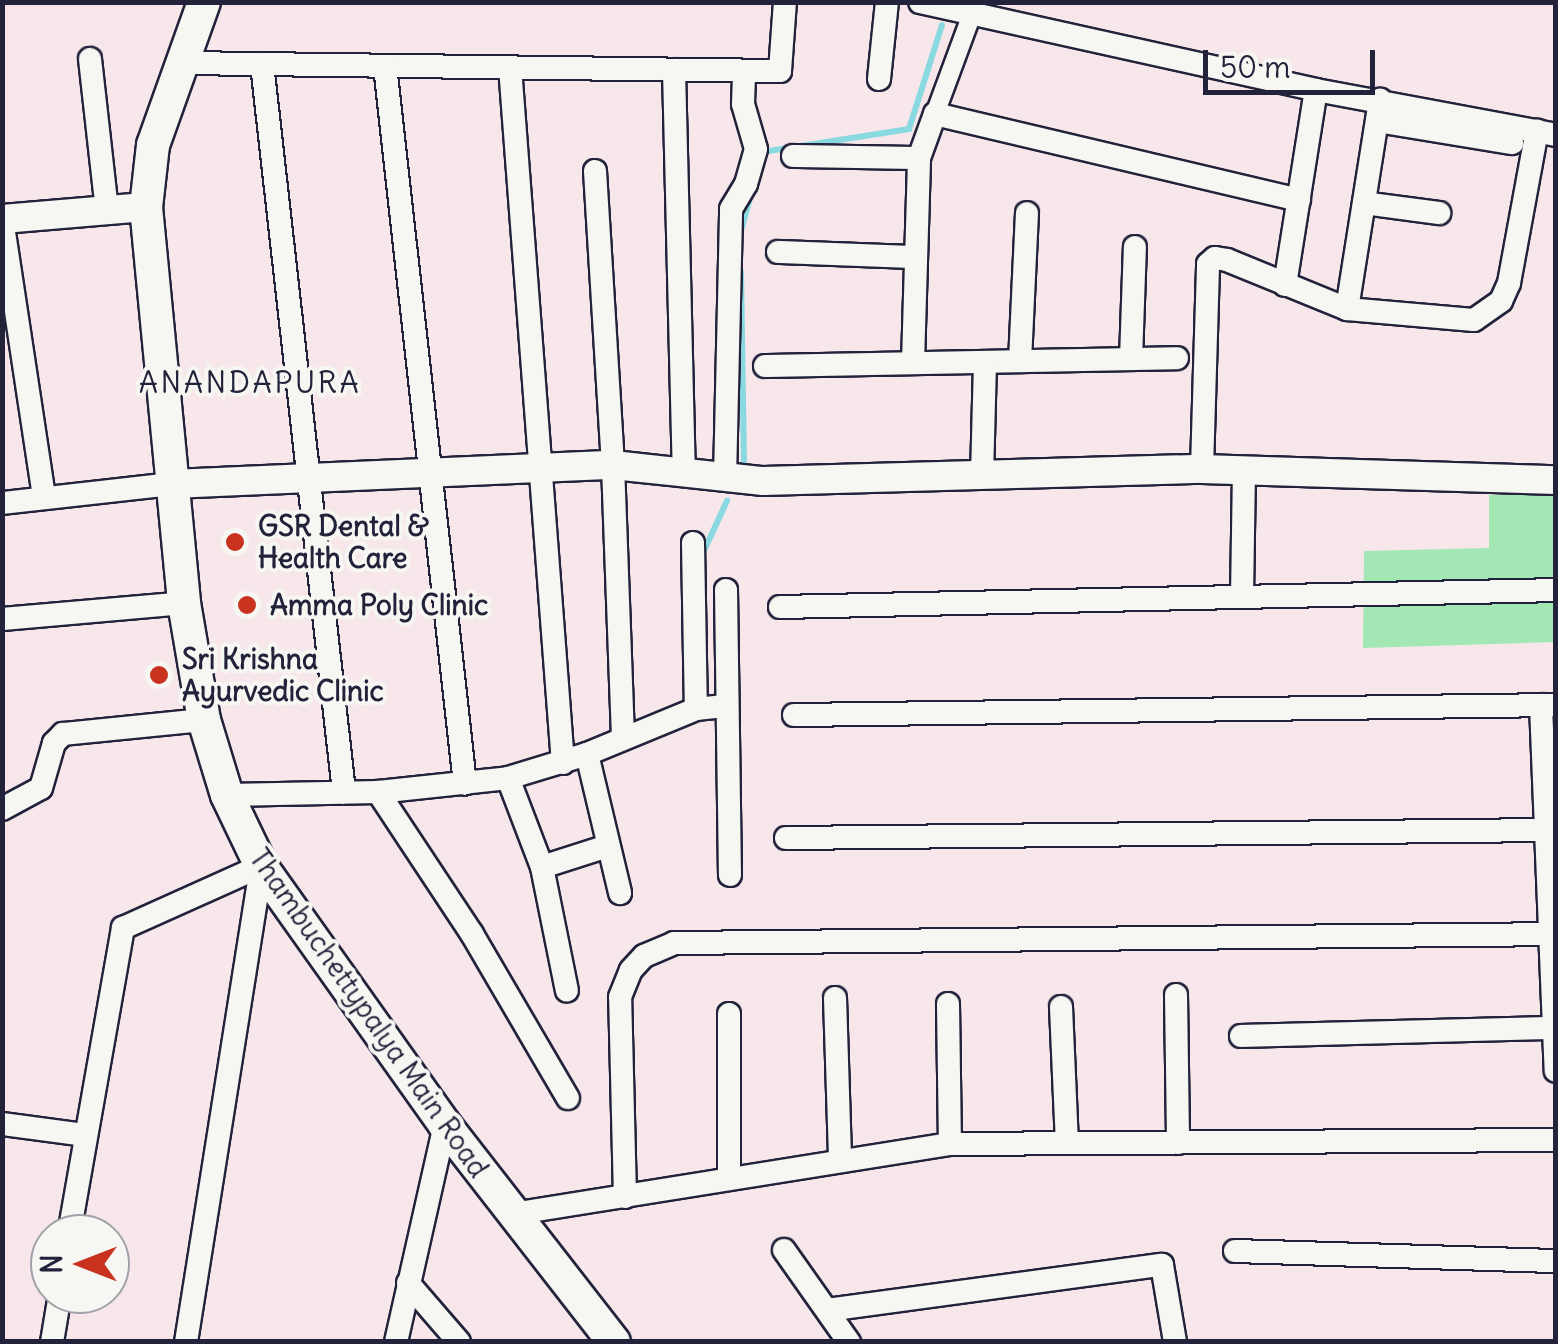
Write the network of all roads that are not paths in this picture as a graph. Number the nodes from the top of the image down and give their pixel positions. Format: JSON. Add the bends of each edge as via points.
{"nodes":[{"id":1,"x":204,"y":2,"type":"edge"},
{"id":2,"x":785,"y":2,"type":"edge"},
{"id":3,"x":887,"y":2,"type":"edge"},
{"id":4,"x":920,"y":2,"type":"edge"},
{"id":5,"x":974,"y":8,"type":"edge"},
{"id":6,"x":90,"y":59,"type":"dead end"},
{"id":7,"x":182,"y":62,"type":"junction"},
{"id":8,"x":262,"y":64,"type":"junction"},
{"id":9,"x":385,"y":66,"type":"junction"},
{"id":10,"x":510,"y":68,"type":"junction"},
{"id":11,"x":674,"y":70,"type":"junction"},
{"id":12,"x":744,"y":71,"type":"junction"},
{"id":13,"x":880,"y":79,"type":"dead end"},
{"id":14,"x":1316,"y":90,"type":"junction"},
{"id":15,"x":1378,"y":111,"type":"junction"},
{"id":16,"x":935,"y":114,"type":"junction"},
{"id":17,"x":1542,"y":138,"type":"edge"},
{"id":18,"x":793,"y":156,"type":"dead end"},
{"id":19,"x":919,"y":158,"type":"junction"},
{"id":20,"x":595,"y":171,"type":"dead end"},
{"id":21,"x":1299,"y":200,"type":"junction"},
{"id":22,"x":1364,"y":202,"type":"junction"},
{"id":23,"x":146,"y":208,"type":"junction"},
{"id":24,"x":106,"y":210,"type":"junction"},
{"id":25,"x":1027,"y":213,"type":"dead end"},
{"id":26,"x":1439,"y":213,"type":"dead end"},
{"id":27,"x":2,"y":219,"type":"edge"},
{"id":28,"x":1135,"y":247,"type":"dead end"},
{"id":29,"x":778,"y":252,"type":"dead end"},
{"id":30,"x":914,"y":256,"type":"junction"},
{"id":31,"x":1285,"y":284,"type":"junction"},
{"id":32,"x":1347,"y":310,"type":"junction"},
{"id":33,"x":1177,"y":358,"type":"dead end"},
{"id":34,"x":1131,"y":359,"type":"junction"},
{"id":35,"x":1020,"y":361,"type":"junction"},
{"id":36,"x":985,"y":362,"type":"junction"},
{"id":37,"x":913,"y":363,"type":"junction"},
{"id":38,"x":765,"y":366,"type":"dead end"},
{"id":39,"x":613,"y":465,"type":"junction"},
{"id":40,"x":540,"y":466,"type":"junction"},
{"id":41,"x":1202,"y":469,"type":"junction"},
{"id":42,"x":1244,"y":473,"type":"junction"},
{"id":43,"x":684,"y":474,"type":"junction"},
{"id":44,"x":432,"y":475,"type":"junction"},
{"id":45,"x":982,"y":477,"type":"junction"},
{"id":46,"x":725,"y":478,"type":"junction"},
{"id":47,"x":310,"y":479,"type":"junction"},
{"id":48,"x":1556,"y":480,"type":"edge"},
{"id":49,"x":172,"y":484,"type":"junction"},
{"id":50,"x":44,"y":498,"type":"junction"},
{"id":51,"x":2,"y":503,"type":"edge"},
{"id":52,"x":692,"y":542,"type":"dead end"},
{"id":53,"x":726,"y":590,"type":"dead end"},
{"id":54,"x":1556,"y":590,"type":"edge"},
{"id":55,"x":1242,"y":597,"type":"junction"},
{"id":56,"x":184,"y":602,"type":"junction"},
{"id":57,"x":780,"y":607,"type":"dead end"},
{"id":58,"x":2,"y":619,"type":"edge"},
{"id":59,"x":1548,"y":705,"type":"edge"},
{"id":60,"x":728,"y":706,"type":"junction"},
{"id":61,"x":696,"y":709,"type":"junction"},
{"id":62,"x":794,"y":715,"type":"dead end"},
{"id":63,"x":204,"y":720,"type":"junction"},
{"id":64,"x":623,"y":738,"type":"junction"},
{"id":65,"x":586,"y":754,"type":"junction"},
{"id":66,"x":563,"y":763,"type":"junction"},
{"id":67,"x":508,"y":778,"type":"junction"},
{"id":68,"x":466,"y":784,"type":"junction"},
{"id":69,"x":344,"y":792,"type":"junction"},
{"id":70,"x":378,"y":792,"type":"junction"},
{"id":71,"x":227,"y":796,"type":"junction"},
{"id":72,"x":2,"y":809,"type":"edge"},
{"id":73,"x":1551,"y":830,"type":"edge"},
{"id":74,"x":786,"y":838,"type":"dead end"},
{"id":75,"x":608,"y":846,"type":"junction"},
{"id":76,"x":261,"y":866,"type":"junction"},
{"id":77,"x":542,"y":866,"type":"junction"},
{"id":78,"x":730,"y":875,"type":"dead end"},
{"id":79,"x":620,"y":892,"type":"dead end"},
{"id":80,"x":1553,"y":934,"type":"edge"},
{"id":81,"x":567,"y":991,"type":"dead end"},
{"id":82,"x":1176,"y":995,"type":"dead end"},
{"id":83,"x":834,"y":998,"type":"dead end"},
{"id":84,"x":948,"y":1004,"type":"dead end"},
{"id":85,"x":1061,"y":1006,"type":"dead end"},
{"id":86,"x":728,"y":1014,"type":"dead end"},
{"id":87,"x":1555,"y":1028,"type":"edge"},
{"id":88,"x":1240,"y":1036,"type":"dead end"},
{"id":89,"x":1556,"y":1071,"type":"edge"},
{"id":90,"x":568,"y":1098,"type":"dead end"},
{"id":91,"x":2,"y":1124,"type":"edge"},
{"id":92,"x":444,"y":1124,"type":"junction"},
{"id":93,"x":84,"y":1135,"type":"junction"},
{"id":94,"x":1556,"y":1140,"type":"edge"},
{"id":95,"x":1067,"y":1143,"type":"junction"},
{"id":96,"x":1178,"y":1143,"type":"junction"},
{"id":97,"x":950,"y":1144,"type":"junction"},
{"id":98,"x":840,"y":1162,"type":"junction"},
{"id":99,"x":728,"y":1178,"type":"junction"},
{"id":100,"x":625,"y":1197,"type":"junction"},
{"id":101,"x":72,"y":1214,"type":"edge"},
{"id":102,"x":512,"y":1214,"type":"junction"},
{"id":103,"x":784,"y":1250,"type":"dead end"},
{"id":104,"x":1235,"y":1251,"type":"dead end"},
{"id":105,"x":1556,"y":1261,"type":"edge"},
{"id":106,"x":408,"y":1283,"type":"junction"},
{"id":107,"x":826,"y":1310,"type":"junction"},
{"id":108,"x":57,"y":1314,"type":"edge"},
{"id":109,"x":52,"y":1342,"type":"edge"},
{"id":110,"x":186,"y":1342,"type":"edge"},
{"id":111,"x":396,"y":1342,"type":"edge"},
{"id":112,"x":459,"y":1342,"type":"edge"},
{"id":113,"x":614,"y":1342,"type":"edge"},
{"id":114,"x":849,"y":1342,"type":"edge"},
{"id":115,"x":1174,"y":1342,"type":"edge"}],
"edges":[{"from":1,"to":7,"type":"main road","name":"Thambuchettypalya Main Road"},
{"from":2,"to":12,"type":"street","via":[[780,71]]},
{"from":3,"to":13,"type":"street"},
{"from":4,"to":5,"type":"street"},
{"from":5,"to":14,"type":"street"},
{"from":5,"to":16,"type":"street"},
{"from":6,"to":24,"type":"street"},
{"from":7,"to":8,"type":"street"},
{"from":7,"to":23,"type":"main road","name":"Thambuchettypalya Main Road","via":[[152,145]]},
{"from":8,"to":9,"type":"street"},
{"from":8,"to":47,"type":"street"},
{"from":9,"to":10,"type":"street"},
{"from":9,"to":44,"type":"street"},
{"from":10,"to":11,"type":"street"},
{"from":10,"to":40,"type":"street"},
{"from":11,"to":12,"type":"street"},
{"from":11,"to":43,"type":"street"},
{"from":12,"to":46,"type":"street","via":[[744,104],[756,149],[730,209]]},
{"from":14,"to":15,"type":"street"},
{"from":14,"to":21,"type":"street"},
{"from":15,"to":17,"type":"street"},
{"from":15,"to":22,"type":"street"},
{"from":16,"to":19,"type":"street"},
{"from":16,"to":21,"type":"street"},
{"from":17,"to":32,"type":"street","via":[[1510,284],[1488,312],[1457,320]]},
{"from":18,"to":19,"type":"street"},
{"from":19,"to":30,"type":"street"},
{"from":20,"to":39,"type":"street"},
{"from":21,"to":31,"type":"street"},
{"from":22,"to":26,"type":"street"},
{"from":22,"to":32,"type":"street"},
{"from":23,"to":24,"type":"street"},
{"from":23,"to":49,"type":"main road","name":"Thambuchettypalya Main Road"},
{"from":24,"to":27,"type":"street"},
{"from":25,"to":35,"type":"street"},
{"from":27,"to":50,"type":"street"},
{"from":28,"to":34,"type":"street"},
{"from":29,"to":30,"type":"street"},
{"from":30,"to":37,"type":"street"},
{"from":31,"to":32,"type":"street"},
{"from":31,"to":41,"type":"street","via":[[1227,260],[1208,264]]},
{"from":33,"to":34,"type":"street"},
{"from":34,"to":35,"type":"street"},
{"from":35,"to":36,"type":"street"},
{"from":36,"to":37,"type":"street"},
{"from":36,"to":45,"type":"street"},
{"from":37,"to":38,"type":"street"},
{"from":39,"to":40,"type":"street"},
{"from":39,"to":43,"type":"street"},
{"from":39,"to":64,"type":"street"},
{"from":40,"to":44,"type":"street"},
{"from":40,"to":66,"type":"street"},
{"from":41,"to":42,"type":"street"},
{"from":41,"to":45,"type":"street"},
{"from":42,"to":48,"type":"street"},
{"from":42,"to":55,"type":"street"},
{"from":43,"to":46,"type":"street"},
{"from":44,"to":47,"type":"street"},
{"from":44,"to":68,"type":"street"},
{"from":45,"to":46,"type":"street"},
{"from":47,"to":49,"type":"street"},
{"from":47,"to":69,"type":"street"},
{"from":49,"to":50,"type":"street"},
{"from":49,"to":56,"type":"main road","name":"Thambuchettypalya Main Road"},
{"from":50,"to":51,"type":"street"},
{"from":52,"to":61,"type":"street"},
{"from":53,"to":60,"type":"street"},
{"from":54,"to":55,"type":"street"},
{"from":55,"to":57,"type":"street"},
{"from":56,"to":58,"type":"street"},
{"from":56,"to":63,"type":"main road","name":"Thambuchettypalya Main Road"},
{"from":59,"to":62,"type":"street"},
{"from":59,"to":73,"type":"street"},
{"from":60,"to":61,"type":"street"},
{"from":60,"to":78,"type":"street"},
{"from":61,"to":64,"type":"street"},
{"from":63,"to":71,"type":"main road","name":"Thambuchettypalya Main Road"},
{"from":63,"to":72,"type":"street","via":[[63,734],[40,788]]},
{"from":64,"to":65,"type":"street"},
{"from":65,"to":66,"type":"street"},
{"from":65,"to":75,"type":"street"},
{"from":66,"to":67,"type":"street"},
{"from":67,"to":68,"type":"street"},
{"from":67,"to":77,"type":"street"},
{"from":68,"to":70,"type":"street"},
{"from":69,"to":70,"type":"street"},
{"from":69,"to":71,"type":"street"},
{"from":70,"to":90,"type":"street"},
{"from":71,"to":76,"type":"main road","name":"Thambuchettypalya Main Road"},
{"from":73,"to":74,"type":"street"},
{"from":73,"to":80,"type":"street"},
{"from":75,"to":77,"type":"street"},
{"from":75,"to":79,"type":"street"},
{"from":76,"to":92,"type":"main road","name":"Thambuchettypalya Main Road"},
{"from":76,"to":93,"type":"street","via":[[123,928]]},
{"from":76,"to":110,"type":"street"},
{"from":77,"to":81,"type":"street"},
{"from":80,"to":87,"type":"street"},
{"from":80,"to":100,"type":"street","via":[[674,943],[644,956],[620,997]]},
{"from":82,"to":96,"type":"street"},
{"from":83,"to":98,"type":"street"},
{"from":84,"to":97,"type":"street"},
{"from":85,"to":95,"type":"street"},
{"from":86,"to":99,"type":"street"},
{"from":87,"to":88,"type":"street"},
{"from":87,"to":89,"type":"street"},
{"from":91,"to":93,"type":"street"},
{"from":92,"to":102,"type":"main road","name":"Thambuchettypalya Main Road"},
{"from":92,"to":106,"type":"street"},
{"from":93,"to":101,"type":"street"},
{"from":94,"to":96,"type":"street"},
{"from":95,"to":96,"type":"street"},
{"from":95,"to":97,"type":"street"},
{"from":97,"to":98,"type":"street"},
{"from":98,"to":99,"type":"street"},
{"from":99,"to":100,"type":"street"},
{"from":100,"to":102,"type":"street"},
{"from":102,"to":113,"type":"main road","name":"Thambuchettypalya Main Road"},
{"from":103,"to":107,"type":"street"},
{"from":104,"to":105,"type":"street"},
{"from":106,"to":111,"type":"street"},
{"from":106,"to":112,"type":"street"},
{"from":107,"to":114,"type":"street"},
{"from":107,"to":115,"type":"street","via":[[1162,1265]]},
{"from":108,"to":109,"type":"street"}]}
